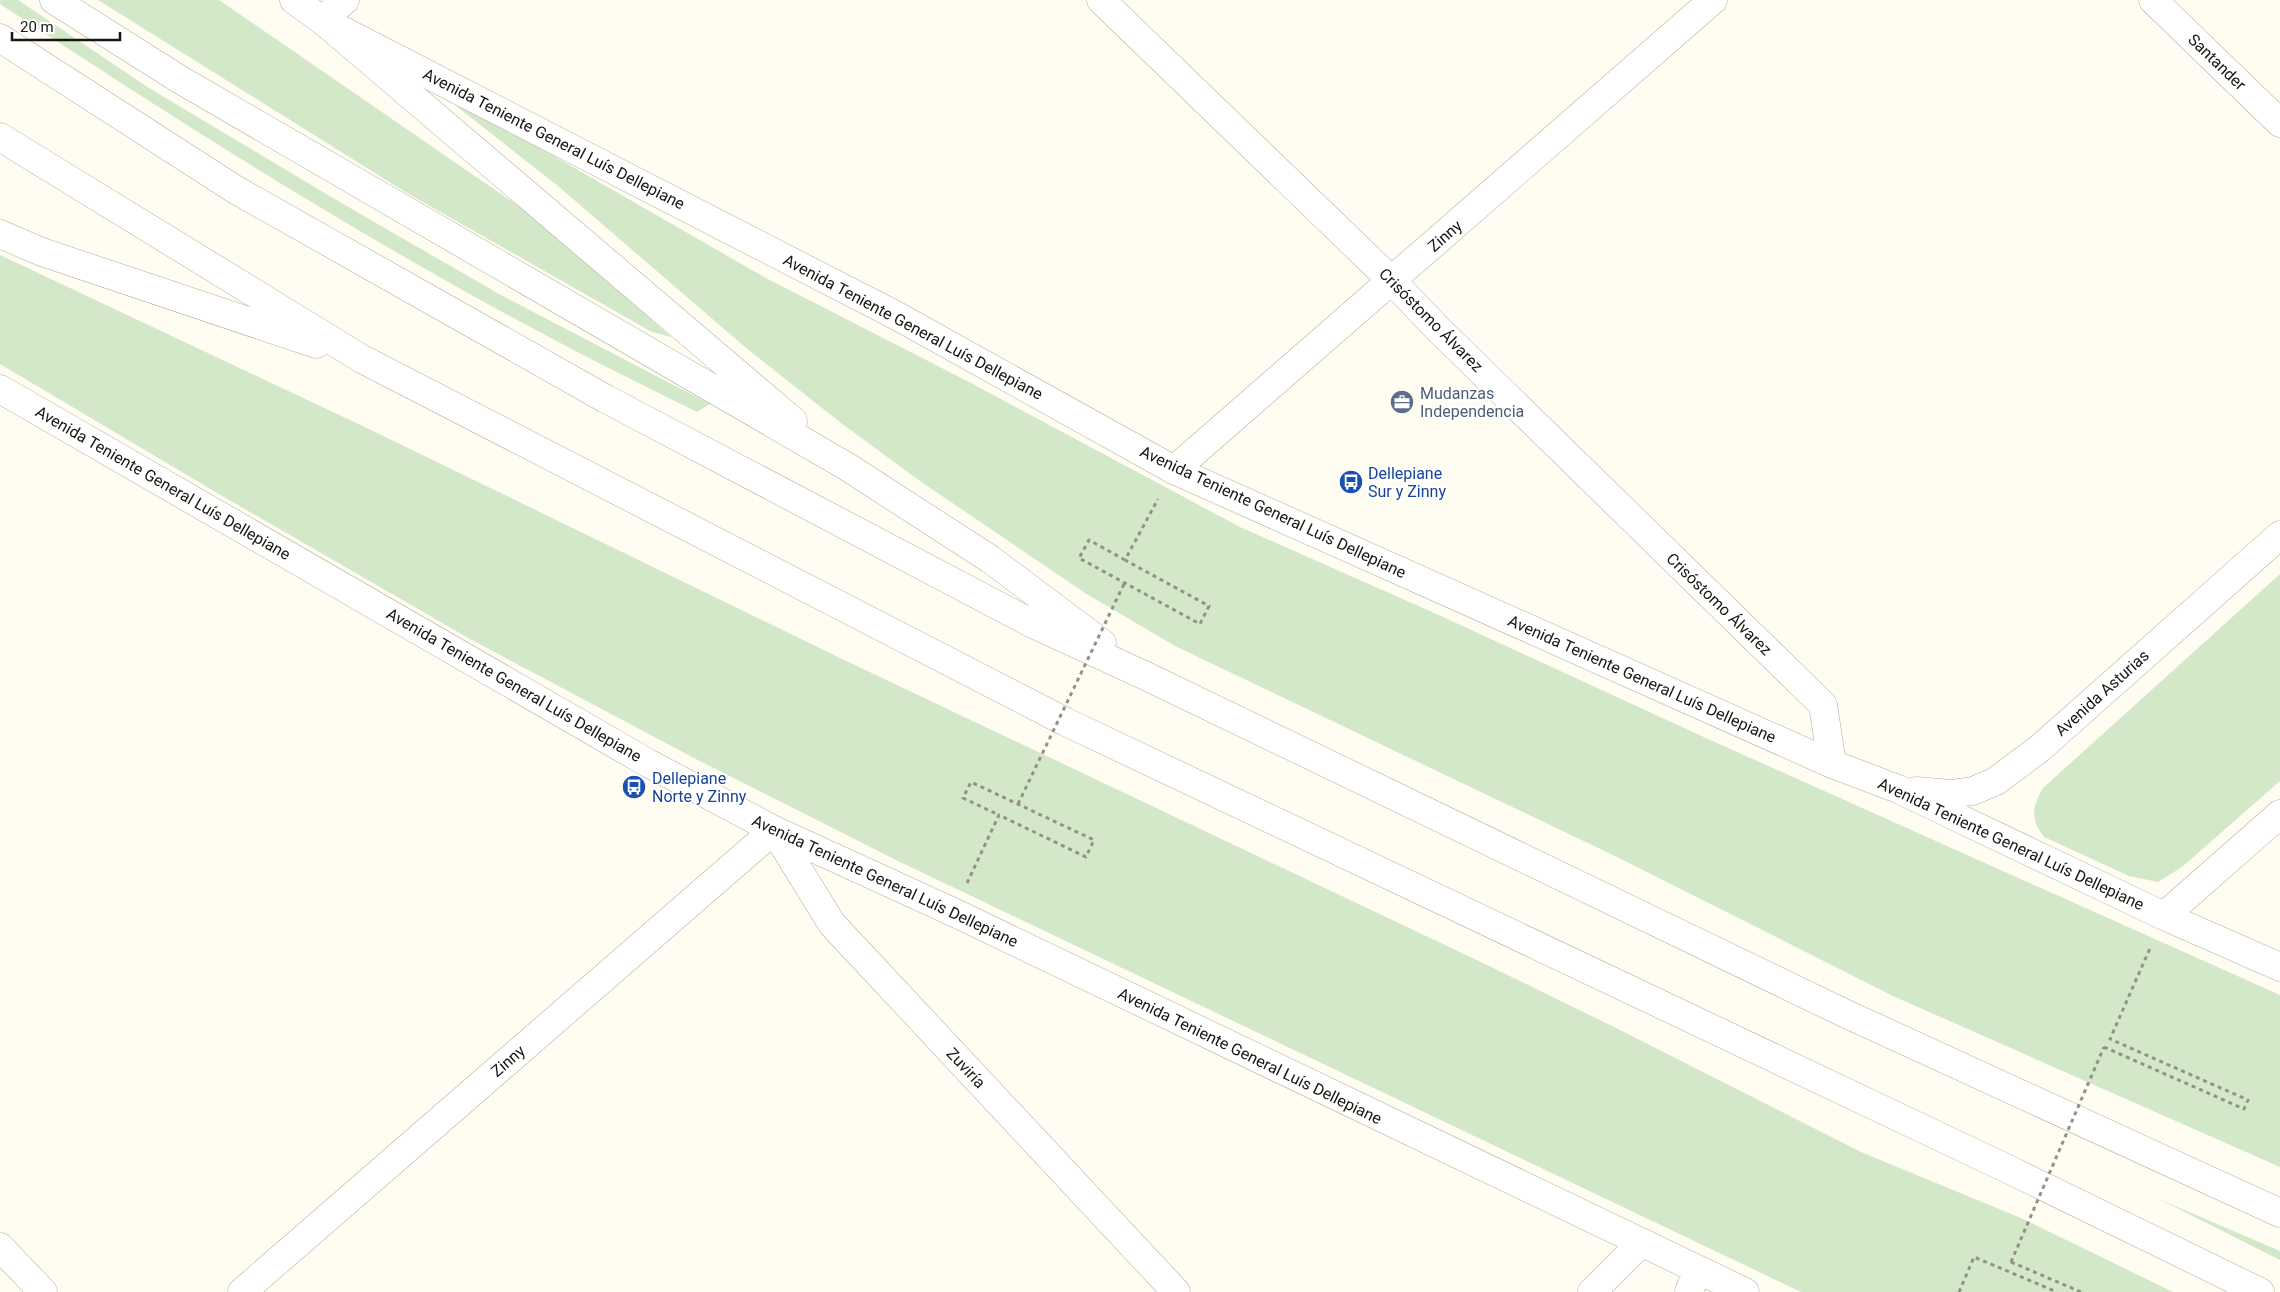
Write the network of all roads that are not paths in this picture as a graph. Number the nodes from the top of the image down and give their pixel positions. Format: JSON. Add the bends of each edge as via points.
{"nodes":[{"id":1,"x":54,"y":0,"type":"edge"},
{"id":2,"x":294,"y":0,"type":"edge"},
{"id":3,"x":345,"y":0,"type":"edge"},
{"id":4,"x":1101,"y":0,"type":"edge"},
{"id":5,"x":1713,"y":0,"type":"edge"},
{"id":6,"x":2153,"y":0,"type":"edge"},
{"id":7,"x":322,"y":20,"type":"junction"},
{"id":8,"x":0,"y":38,"type":"edge"},
{"id":9,"x":2280,"y":123,"type":"edge"},
{"id":10,"x":0,"y":137,"type":"edge"},
{"id":11,"x":0,"y":234,"type":"edge"},
{"id":12,"x":1393,"y":282,"type":"junction"},
{"id":13,"x":362,"y":359,"type":"junction"},
{"id":14,"x":0,"y":389,"type":"edge"},
{"id":15,"x":846,"y":466,"type":"junction"},
{"id":16,"x":1174,"y":470,"type":"junction"},
{"id":17,"x":2280,"y":535,"type":"edge"},
{"id":18,"x":1148,"y":676,"type":"junction"},
{"id":19,"x":1832,"y":764,"type":"junction"},
{"id":20,"x":1898,"y":789,"type":"junction"},
{"id":21,"x":2280,"y":814,"type":"edge"},
{"id":22,"x":774,"y":830,"type":"junction"},
{"id":23,"x":2164,"y":916,"type":"junction"},
{"id":24,"x":2280,"y":967,"type":"edge"},
{"id":25,"x":2280,"y":1213,"type":"edge"},
{"id":26,"x":1641,"y":1243,"type":"junction"},
{"id":27,"x":0,"y":1247,"type":"edge"},
{"id":28,"x":1693,"y":1281,"type":"edge"},
{"id":29,"x":43,"y":1292,"type":"edge"},
{"id":30,"x":242,"y":1292,"type":"edge"},
{"id":31,"x":1176,"y":1292,"type":"edge"},
{"id":32,"x":1592,"y":1292,"type":"edge"},
{"id":33,"x":1745,"y":1292,"type":"edge"},
{"id":34,"x":2260,"y":1292,"type":"edge"}],
"edges":[{"from":1,"to":15,"type":"main road","via":[[179,79]]},
{"from":2,"to":7,"type":"main road","name":"Avenida Teniente General Luís Dellepiane"},
{"from":3,"to":7,"type":"main road"},
{"from":4,"to":12,"type":"main road","name":"Crisóstomo Álvarez"},
{"from":5,"to":12,"type":"main road","name":"Zinny"},
{"from":6,"to":9,"type":"main road","name":"Santander"},
{"from":7,"to":15,"type":"main road"},
{"from":7,"to":16,"type":"main road","name":"Avenida Teniente General Luís Dellepiane","via":[[897,316]]},
{"from":8,"to":18,"type":"main road","via":[[236,190],[606,399],[1031,622]]},
{"from":10,"to":13,"type":"main road"},
{"from":11,"to":13,"type":"main road","via":[[42,252]]},
{"from":12,"to":16,"type":"main road","name":"Zinny"},
{"from":12,"to":19,"type":"main road","name":"Crisóstomo Álvarez","via":[[1822,705]]},
{"from":13,"to":34,"type":"main road","via":[[1066,722],[2012,1170]]},
{"from":14,"to":22,"type":"main road","name":"Avenida Teniente General Luís Dellepiane","via":[[648,763]]},
{"from":15,"to":18,"type":"main road","via":[[990,559]]},
{"from":16,"to":19,"type":"main road","name":"Avenida Teniente General Luís Dellepiane"},
{"from":17,"to":20,"type":"main road","name":"Avenida Asturias","via":[[2039,749],[1996,781],[1973,791],[1951,794]]},
{"from":18,"to":25,"type":"main road","via":[[1833,1008]]},
{"from":19,"to":20,"type":"main road","name":"Avenida Teniente General Luís Dellepiane"},
{"from":20,"to":23,"type":"main road","name":"Avenida Teniente General Luís Dellepiane"},
{"from":21,"to":23,"type":"main road"},
{"from":22,"to":26,"type":"main road","name":"Avenida Teniente General Luís Dellepiane","via":[[953,912]]},
{"from":22,"to":30,"type":"main road","name":"Zinny"},
{"from":22,"to":31,"type":"main road","name":"Zuviría","via":[[832,924]]},
{"from":23,"to":24,"type":"main road","name":"Avenida Teniente General Luís Dellepiane"},
{"from":26,"to":28,"type":"main road","name":"Avenida Teniente General Luís Dellepiane"},
{"from":26,"to":32,"type":"main road"},
{"from":27,"to":29,"type":"main road"},
{"from":28,"to":33,"type":"main road","name":"Avenida Teniente General Luís Dellepiane"}]}
